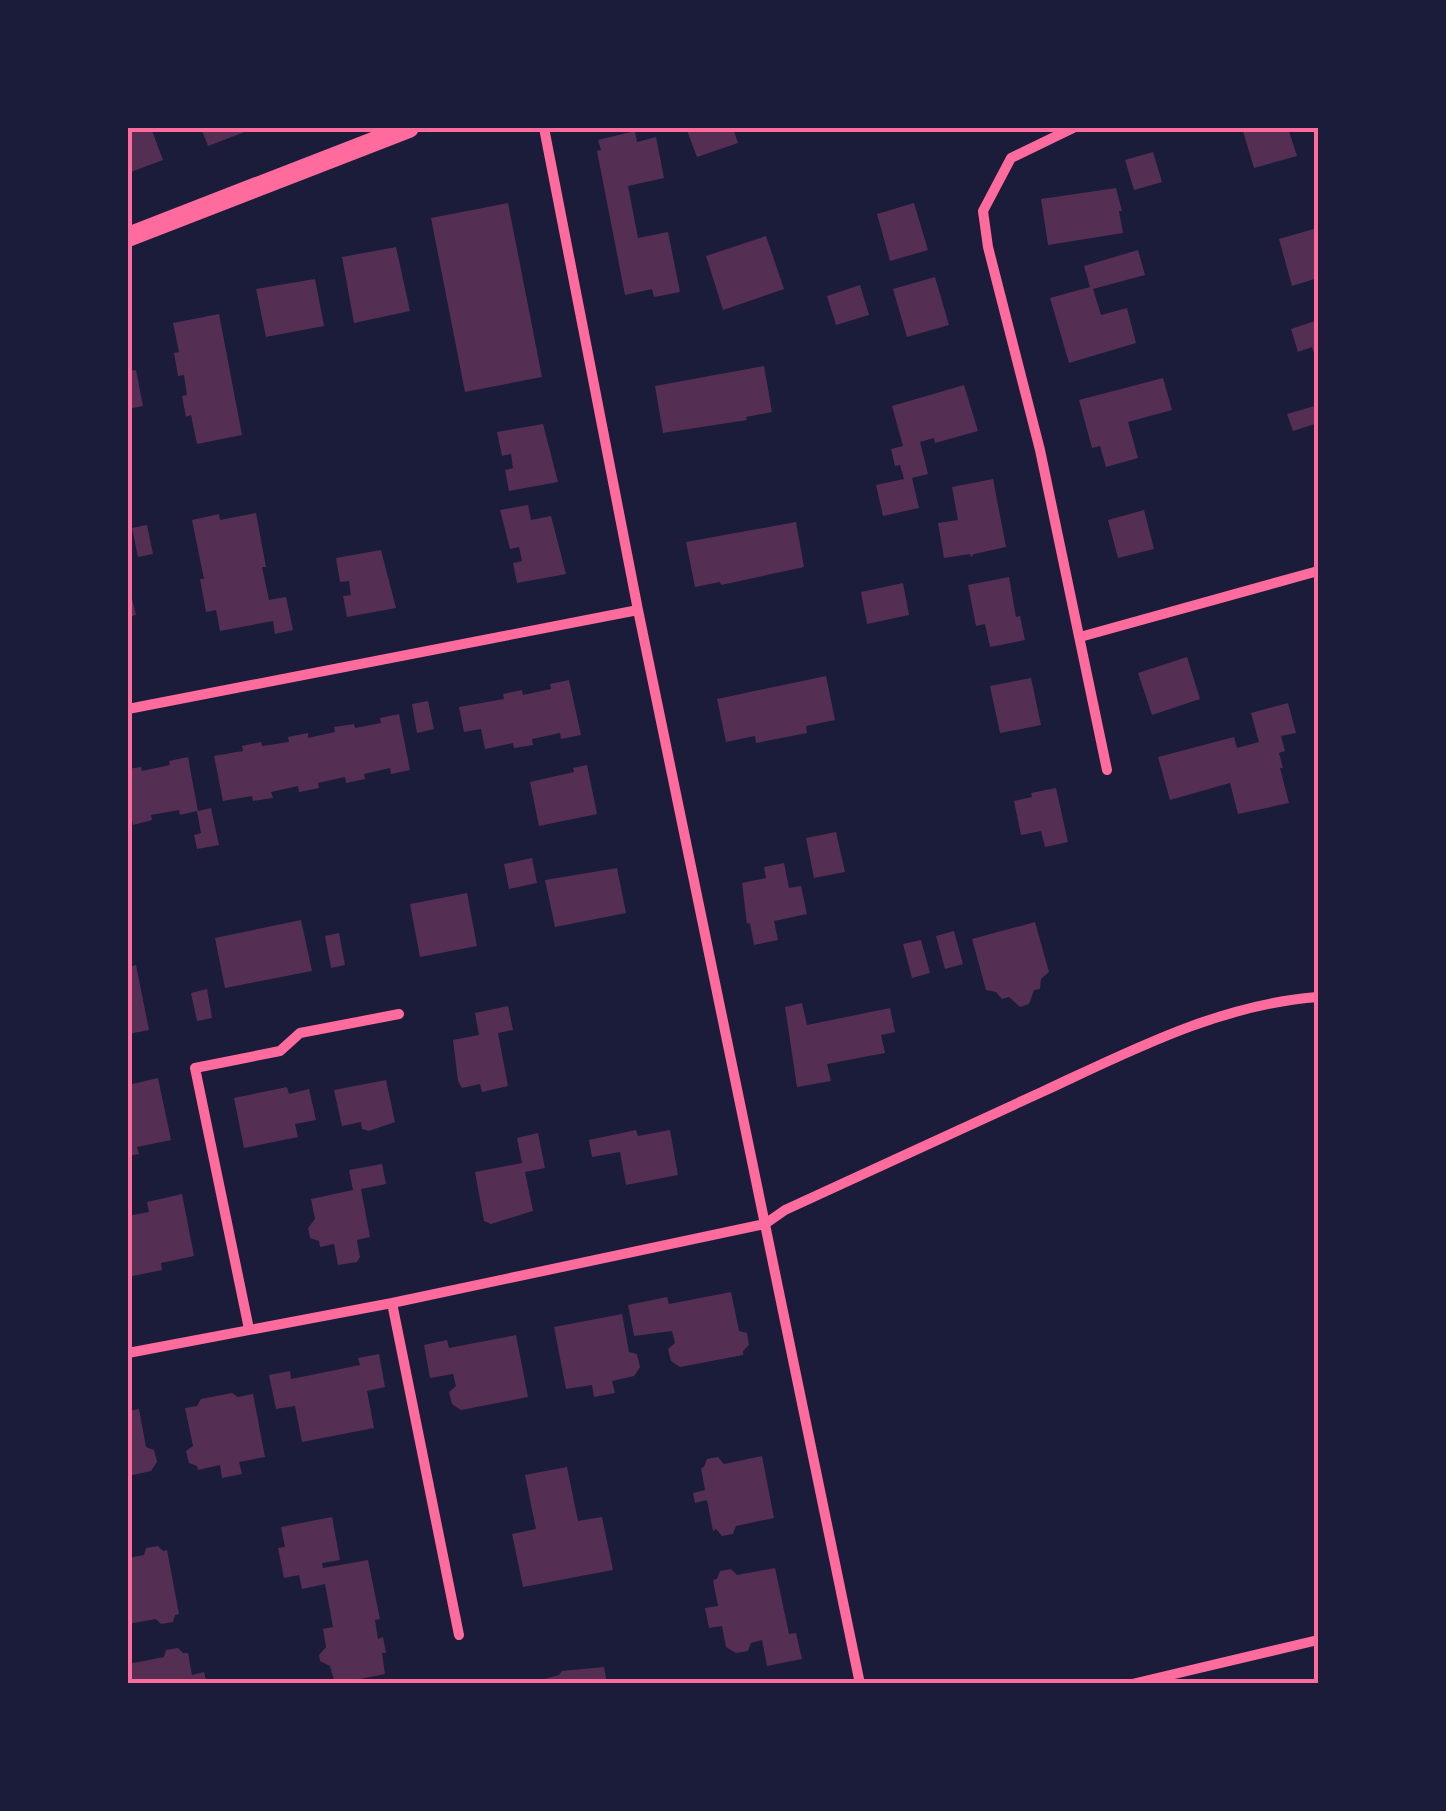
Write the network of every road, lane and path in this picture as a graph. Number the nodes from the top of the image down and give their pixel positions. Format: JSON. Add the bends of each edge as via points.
{"nodes":[{"id":1,"x":409,"y":128,"type":"edge"},
{"id":2,"x":544,"y":128,"type":"edge"},
{"id":3,"x":1073,"y":128,"type":"edge"},
{"id":4,"x":128,"y":237,"type":"edge"},
{"id":5,"x":1318,"y":570,"type":"edge"},
{"id":6,"x":638,"y":610,"type":"junction"},
{"id":7,"x":1080,"y":637,"type":"junction"},
{"id":8,"x":128,"y":709,"type":"edge"},
{"id":9,"x":1107,"y":770,"type":"dead end"},
{"id":10,"x":1318,"y":996,"type":"edge"},
{"id":11,"x":399,"y":1014,"type":"dead end"},
{"id":12,"x":764,"y":1224,"type":"junction"},
{"id":13,"x":392,"y":1302,"type":"junction"},
{"id":14,"x":248,"y":1329,"type":"junction"},
{"id":15,"x":128,"y":1353,"type":"edge"},
{"id":16,"x":460,"y":1635,"type":"dead end"},
{"id":17,"x":1318,"y":1640,"type":"edge"},
{"id":18,"x":860,"y":1684,"type":"edge"},
{"id":19,"x":1132,"y":1684,"type":"edge"}],
"edges":[{"from":1,"to":4,"type":"main road"},
{"from":2,"to":6,"type":"street"},
{"from":3,"to":7,"type":"street","via":[[1011,158],[982,211]]},
{"from":5,"to":7,"type":"street"},
{"from":6,"to":8,"type":"street"},
{"from":6,"to":12,"type":"street"},
{"from":7,"to":9,"type":"street"},
{"from":10,"to":12,"type":"street","via":[[1220,1015],[1146,1045]]},
{"from":11,"to":14,"type":"street","via":[[300,1033],[280,1051],[195,1068]]},
{"from":12,"to":13,"type":"street"},
{"from":12,"to":18,"type":"street"},
{"from":13,"to":14,"type":"street"},
{"from":13,"to":16,"type":"street"},
{"from":14,"to":15,"type":"street"},
{"from":17,"to":19,"type":"street"}]}
